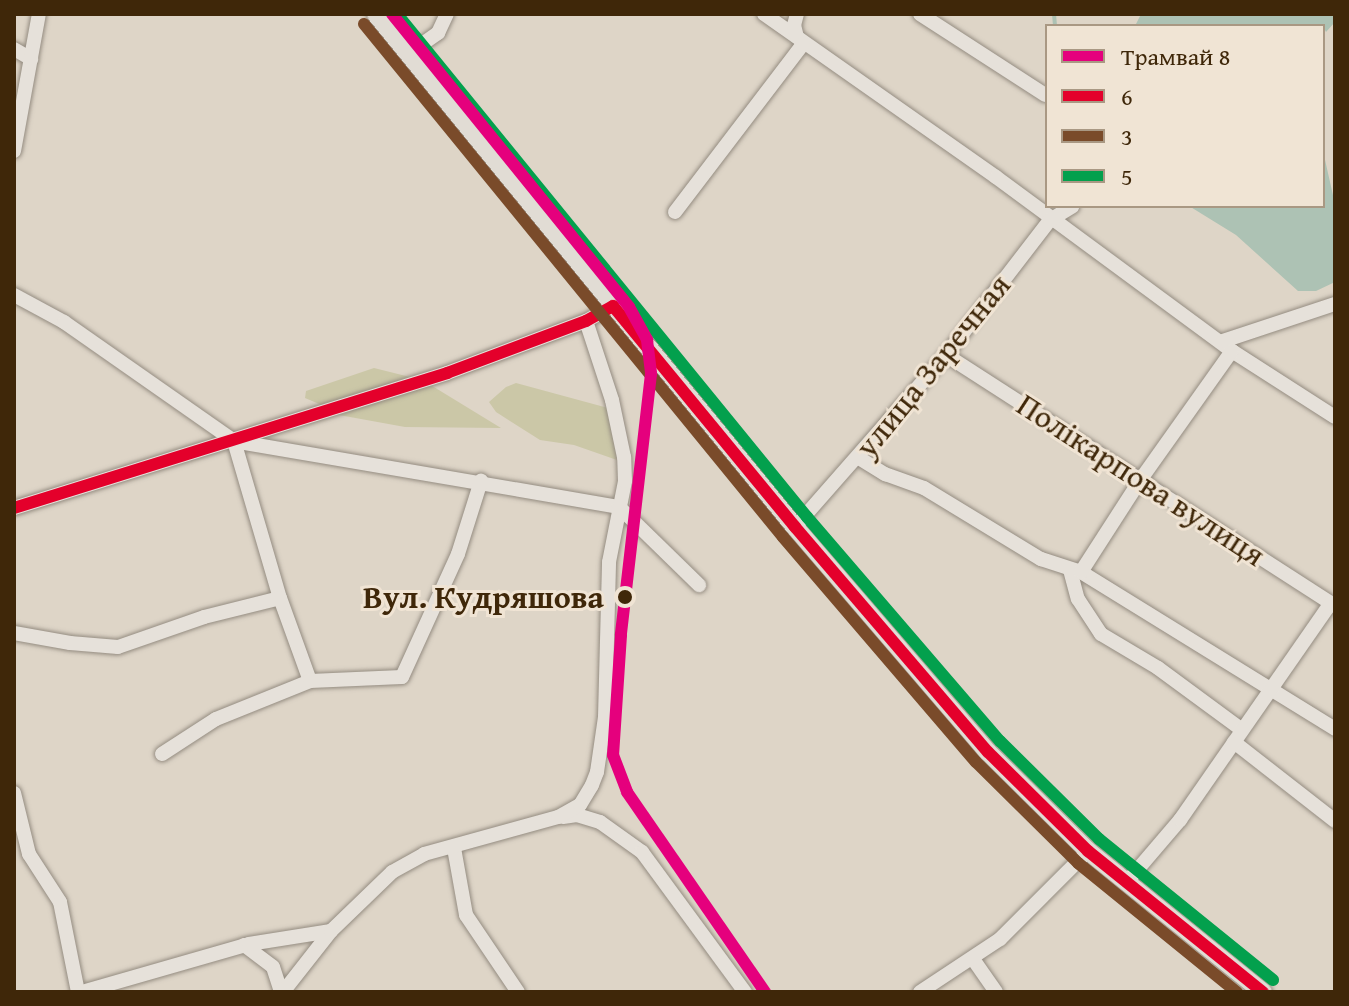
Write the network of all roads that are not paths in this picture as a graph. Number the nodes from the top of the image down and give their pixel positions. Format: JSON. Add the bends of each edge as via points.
{"nodes":[{"id":1,"x":39,"y":14,"type":"edge"},
{"id":2,"x":376,"y":14,"type":"edge"},
{"id":3,"x":447,"y":14,"type":"edge"},
{"id":4,"x":764,"y":14,"type":"edge"},
{"id":5,"x":797,"y":14,"type":"edge"},
{"id":6,"x":920,"y":14,"type":"edge"},
{"id":7,"x":800,"y":40,"type":"junction"},
{"id":8,"x":14,"y":49,"type":"edge"},
{"id":9,"x":408,"y":54,"type":"junction"},
{"id":10,"x":31,"y":59,"type":"junction"},
{"id":11,"x":1045,"y":95,"type":"edge"},
{"id":12,"x":14,"y":150,"type":"edge"},
{"id":13,"x":1070,"y":208,"type":"edge"},
{"id":14,"x":675,"y":212,"type":"dead end"},
{"id":15,"x":1050,"y":220,"type":"junction"},
{"id":16,"x":14,"y":295,"type":"edge"},
{"id":17,"x":1335,"y":304,"type":"edge"},
{"id":18,"x":613,"y":306,"type":"junction"},
{"id":19,"x":586,"y":321,"type":"junction"},
{"id":20,"x":1228,"y":346,"type":"junction"},
{"id":21,"x":946,"y":355,"type":"junction"},
{"id":22,"x":1335,"y":417,"type":"edge"},
{"id":23,"x":234,"y":441,"type":"junction"},
{"id":24,"x":859,"y":458,"type":"junction"},
{"id":25,"x":1141,"y":479,"type":"junction"},
{"id":26,"x":481,"y":481,"type":"junction"},
{"id":27,"x":619,"y":507,"type":"junction"},
{"id":28,"x":14,"y":508,"type":"edge"},
{"id":29,"x":795,"y":527,"type":"junction"},
{"id":30,"x":1075,"y":571,"type":"junction"},
{"id":31,"x":699,"y":585,"type":"dead end"},
{"id":32,"x":280,"y":598,"type":"junction"},
{"id":33,"x":1333,"y":604,"type":"edge"},
{"id":34,"x":14,"y":633,"type":"edge"},
{"id":35,"x":310,"y":681,"type":"junction"},
{"id":36,"x":1273,"y":689,"type":"junction"},
{"id":37,"x":1335,"y":729,"type":"edge"},
{"id":38,"x":1238,"y":736,"type":"junction"},
{"id":39,"x":162,"y":754,"type":"dead end"},
{"id":40,"x":14,"y":793,"type":"edge"},
{"id":41,"x":558,"y":817,"type":"junction"},
{"id":42,"x":1335,"y":821,"type":"edge"},
{"id":43,"x":454,"y":848,"type":"junction"},
{"id":44,"x":1088,"y":851,"type":"junction"},
{"id":45,"x":29,"y":854,"type":"junction"},
{"id":46,"x":14,"y":858,"type":"edge"},
{"id":47,"x":1127,"y":882,"type":"junction"},
{"id":48,"x":331,"y":931,"type":"junction"},
{"id":49,"x":244,"y":945,"type":"junction"},
{"id":50,"x":973,"y":959,"type":"junction"},
{"id":51,"x":289,"y":989,"type":"edge"},
{"id":52,"x":80,"y":992,"type":"edge"},
{"id":53,"x":518,"y":992,"type":"edge"},
{"id":54,"x":745,"y":992,"type":"edge"},
{"id":55,"x":920,"y":992,"type":"edge"},
{"id":56,"x":996,"y":992,"type":"edge"},
{"id":57,"x":1263,"y":992,"type":"edge"}],
"edges":[{"from":1,"to":10,"type":"street"},
{"from":2,"to":9,"type":"main road"},
{"from":3,"to":9,"type":"street","via":[[438,33]]},
{"from":4,"to":7,"type":"street"},
{"from":5,"to":7,"type":"street","via":[[794,25]]},
{"from":6,"to":11,"type":"street"},
{"from":7,"to":14,"type":"street"},
{"from":7,"to":15,"type":"street"},
{"from":8,"to":10,"type":"street"},
{"from":9,"to":18,"type":"main road"},
{"from":10,"to":12,"type":"street"},
{"from":13,"to":15,"type":"street","name":"улица Заречная"},
{"from":15,"to":20,"type":"street"},
{"from":15,"to":21,"type":"street","name":"улица Заречная"},
{"from":16,"to":23,"type":"street","via":[[64,322]]},
{"from":17,"to":20,"type":"street"},
{"from":18,"to":19,"type":"street"},
{"from":18,"to":29,"type":"main road"},
{"from":19,"to":23,"type":"street","via":[[447,373]]},
{"from":19,"to":27,"type":"street","via":[[624,457]]},
{"from":20,"to":22,"type":"street"},
{"from":20,"to":25,"type":"street"},
{"from":21,"to":24,"type":"street","name":"улица Заречная"},
{"from":21,"to":25,"type":"street","name":"Полікарпова вулиця"},
{"from":23,"to":26,"type":"street"},
{"from":23,"to":28,"type":"street"},
{"from":23,"to":32,"type":"street"},
{"from":24,"to":29,"type":"street","name":"улица Заречная"},
{"from":24,"to":30,"type":"street","via":[[924,488],[1041,559]]},
{"from":25,"to":30,"type":"street"},
{"from":25,"to":33,"type":"street","name":"Полікарпова вулиця"},
{"from":26,"to":27,"type":"street"},
{"from":26,"to":35,"type":"street","via":[[458,554],[402,677]]},
{"from":27,"to":31,"type":"street"},
{"from":27,"to":41,"type":"street","via":[[609,562],[606,697],[597,772],[580,805]]},
{"from":29,"to":44,"type":"main road","via":[[988,752]]},
{"from":30,"to":36,"type":"street"},
{"from":30,"to":38,"type":"street","via":[[1078,599],[1101,634],[1158,668]]},
{"from":32,"to":34,"type":"street","via":[[118,647]]},
{"from":32,"to":35,"type":"street"},
{"from":33,"to":36,"type":"street"},
{"from":35,"to":39,"type":"street","via":[[216,719]]},
{"from":36,"to":37,"type":"street"},
{"from":36,"to":38,"type":"street"},
{"from":38,"to":42,"type":"street"},
{"from":38,"to":47,"type":"street","via":[[1180,820]]},
{"from":40,"to":45,"type":"street"},
{"from":41,"to":43,"type":"street"},
{"from":41,"to":54,"type":"street","via":[[577,815],[600,822],[642,852]]},
{"from":43,"to":48,"type":"street","via":[[424,854],[392,872]]},
{"from":43,"to":53,"type":"street","via":[[466,915]]},
{"from":44,"to":47,"type":"main road"},
{"from":44,"to":50,"type":"street"},
{"from":45,"to":46,"type":"street"},
{"from":45,"to":52,"type":"street","via":[[60,902]]},
{"from":47,"to":57,"type":"main road"},
{"from":48,"to":49,"type":"street"},
{"from":48,"to":51,"type":"street"},
{"from":49,"to":51,"type":"street","via":[[273,967]]},
{"from":49,"to":52,"type":"street"},
{"from":50,"to":55,"type":"street"},
{"from":50,"to":56,"type":"street"}]}
